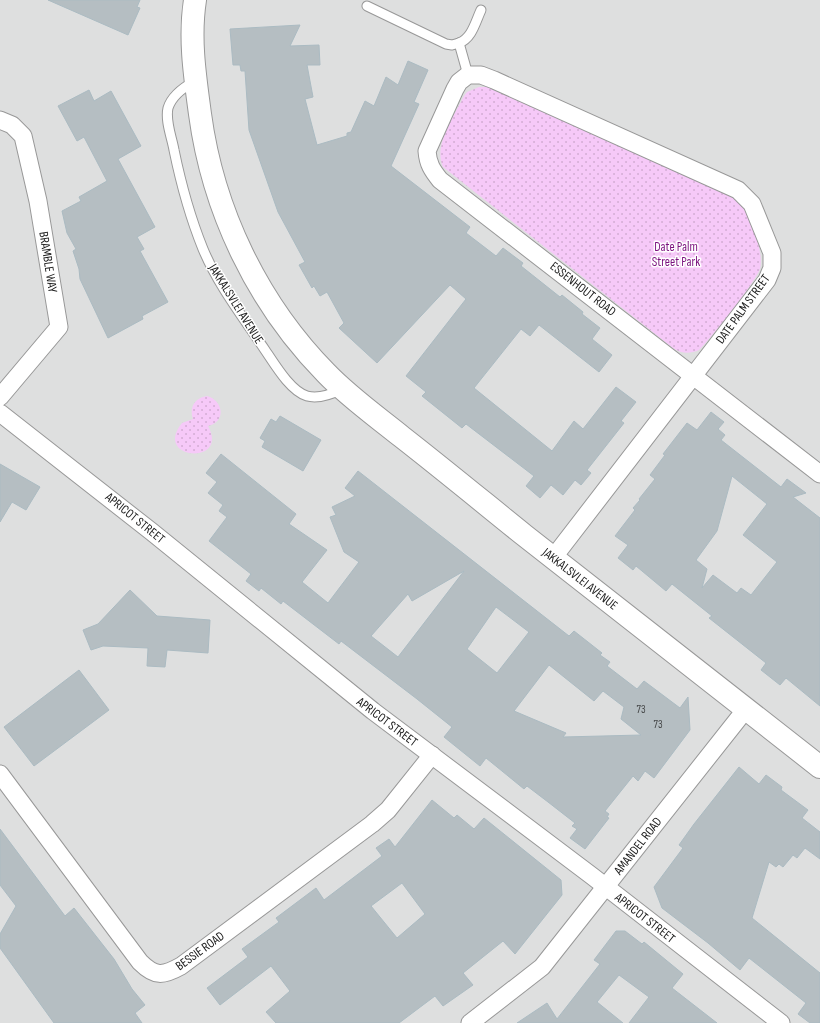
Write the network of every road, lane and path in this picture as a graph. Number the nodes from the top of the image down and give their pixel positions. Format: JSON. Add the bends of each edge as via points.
{"nodes":[{"id":1,"x":182,"y":0,"type":"edge"},
{"id":2,"x":195,"y":0,"type":"edge"},
{"id":3,"x":367,"y":6,"type":"dead end"},
{"id":4,"x":481,"y":10,"type":"dead end"},
{"id":5,"x":459,"y":44,"type":"junction"},
{"id":6,"x":194,"y":71,"type":"junction"},
{"id":7,"x":468,"y":75,"type":"junction"},
{"id":8,"x":0,"y":120,"type":"edge"},
{"id":9,"x":694,"y":375,"type":"junction"},
{"id":10,"x":342,"y":389,"type":"junction"},
{"id":11,"x":0,"y":397,"type":"edge"},
{"id":12,"x":0,"y":413,"type":"edge"},
{"id":13,"x":820,"y":474,"type":"edge"},
{"id":14,"x":553,"y":558,"type":"junction"},
{"id":15,"x":746,"y":709,"type":"junction"},
{"id":16,"x":432,"y":755,"type":"junction"},
{"id":17,"x":820,"y":767,"type":"edge"},
{"id":18,"x":0,"y":774,"type":"edge"},
{"id":19,"x":605,"y":887,"type":"junction"},
{"id":20,"x":777,"y":1022,"type":"edge"},
{"id":21,"x":470,"y":1023,"type":"edge"}],
"edges":[{"from":1,"to":6,"type":"street","name":"JAKKALSVLEI AVENUE"},
{"from":2,"to":6,"type":"street","name":"JAKKALSVLEI AVENUE"},
{"from":3,"to":5,"type":"lane","via":[[446,44]]},
{"from":4,"to":5,"type":"lane","via":[[470,34]]},
{"from":5,"to":7,"type":"lane"},
{"from":6,"to":10,"type":"street","name":"JAKKALSVLEI AVENUE","via":[[211,169],[237,244],[262,291],[286,326]]},
{"from":6,"to":10,"type":"lane","name":"JAKKALSVLEI AVENUE","via":[[168,108],[168,121],[183,194],[203,250],[227,294],[281,373],[298,391],[307,396],[317,397]]},
{"from":7,"to":9,"type":"street","name":"ESSENHOUT ROAD","via":[[454,89],[427,151],[432,171],[440,180]]},
{"from":7,"to":9,"type":"street","name":"DATE PALM STREET","via":[[481,75],[494,80],[725,183],[742,193],[752,204],[772,253],[772,268],[767,280]]},
{"from":8,"to":11,"type":"street","name":"BRAMBLE WAY","via":[[12,125],[23,136],[38,201],[59,327]]},
{"from":9,"to":13,"type":"street","name":"ESSENHOUT ROAD"},
{"from":9,"to":14,"type":"street","name":"DATE PALM STREET"},
{"from":10,"to":14,"type":"street","name":"JAKKALSVLEI AVENUE"},
{"from":12,"to":16,"type":"street","name":"APRICOT STREET","via":[[373,711]]},
{"from":14,"to":15,"type":"street","name":"JAKKALSVLEI AVENUE"},
{"from":15,"to":17,"type":"street","name":"JAKKALSVLEI AVENUE"},
{"from":15,"to":19,"type":"street","name":"AMANDEL ROAD"},
{"from":16,"to":18,"type":"street","name":"BESSIE ROAD","via":[[388,810],[372,824],[181,966],[169,973],[159,974],[140,962]]},
{"from":16,"to":19,"type":"street","name":"APRICOT STREET"},
{"from":19,"to":20,"type":"street","name":"APRICOT STREET"},
{"from":19,"to":21,"type":"street","name":"AMANDEL ROAD","via":[[542,967]]}]}
